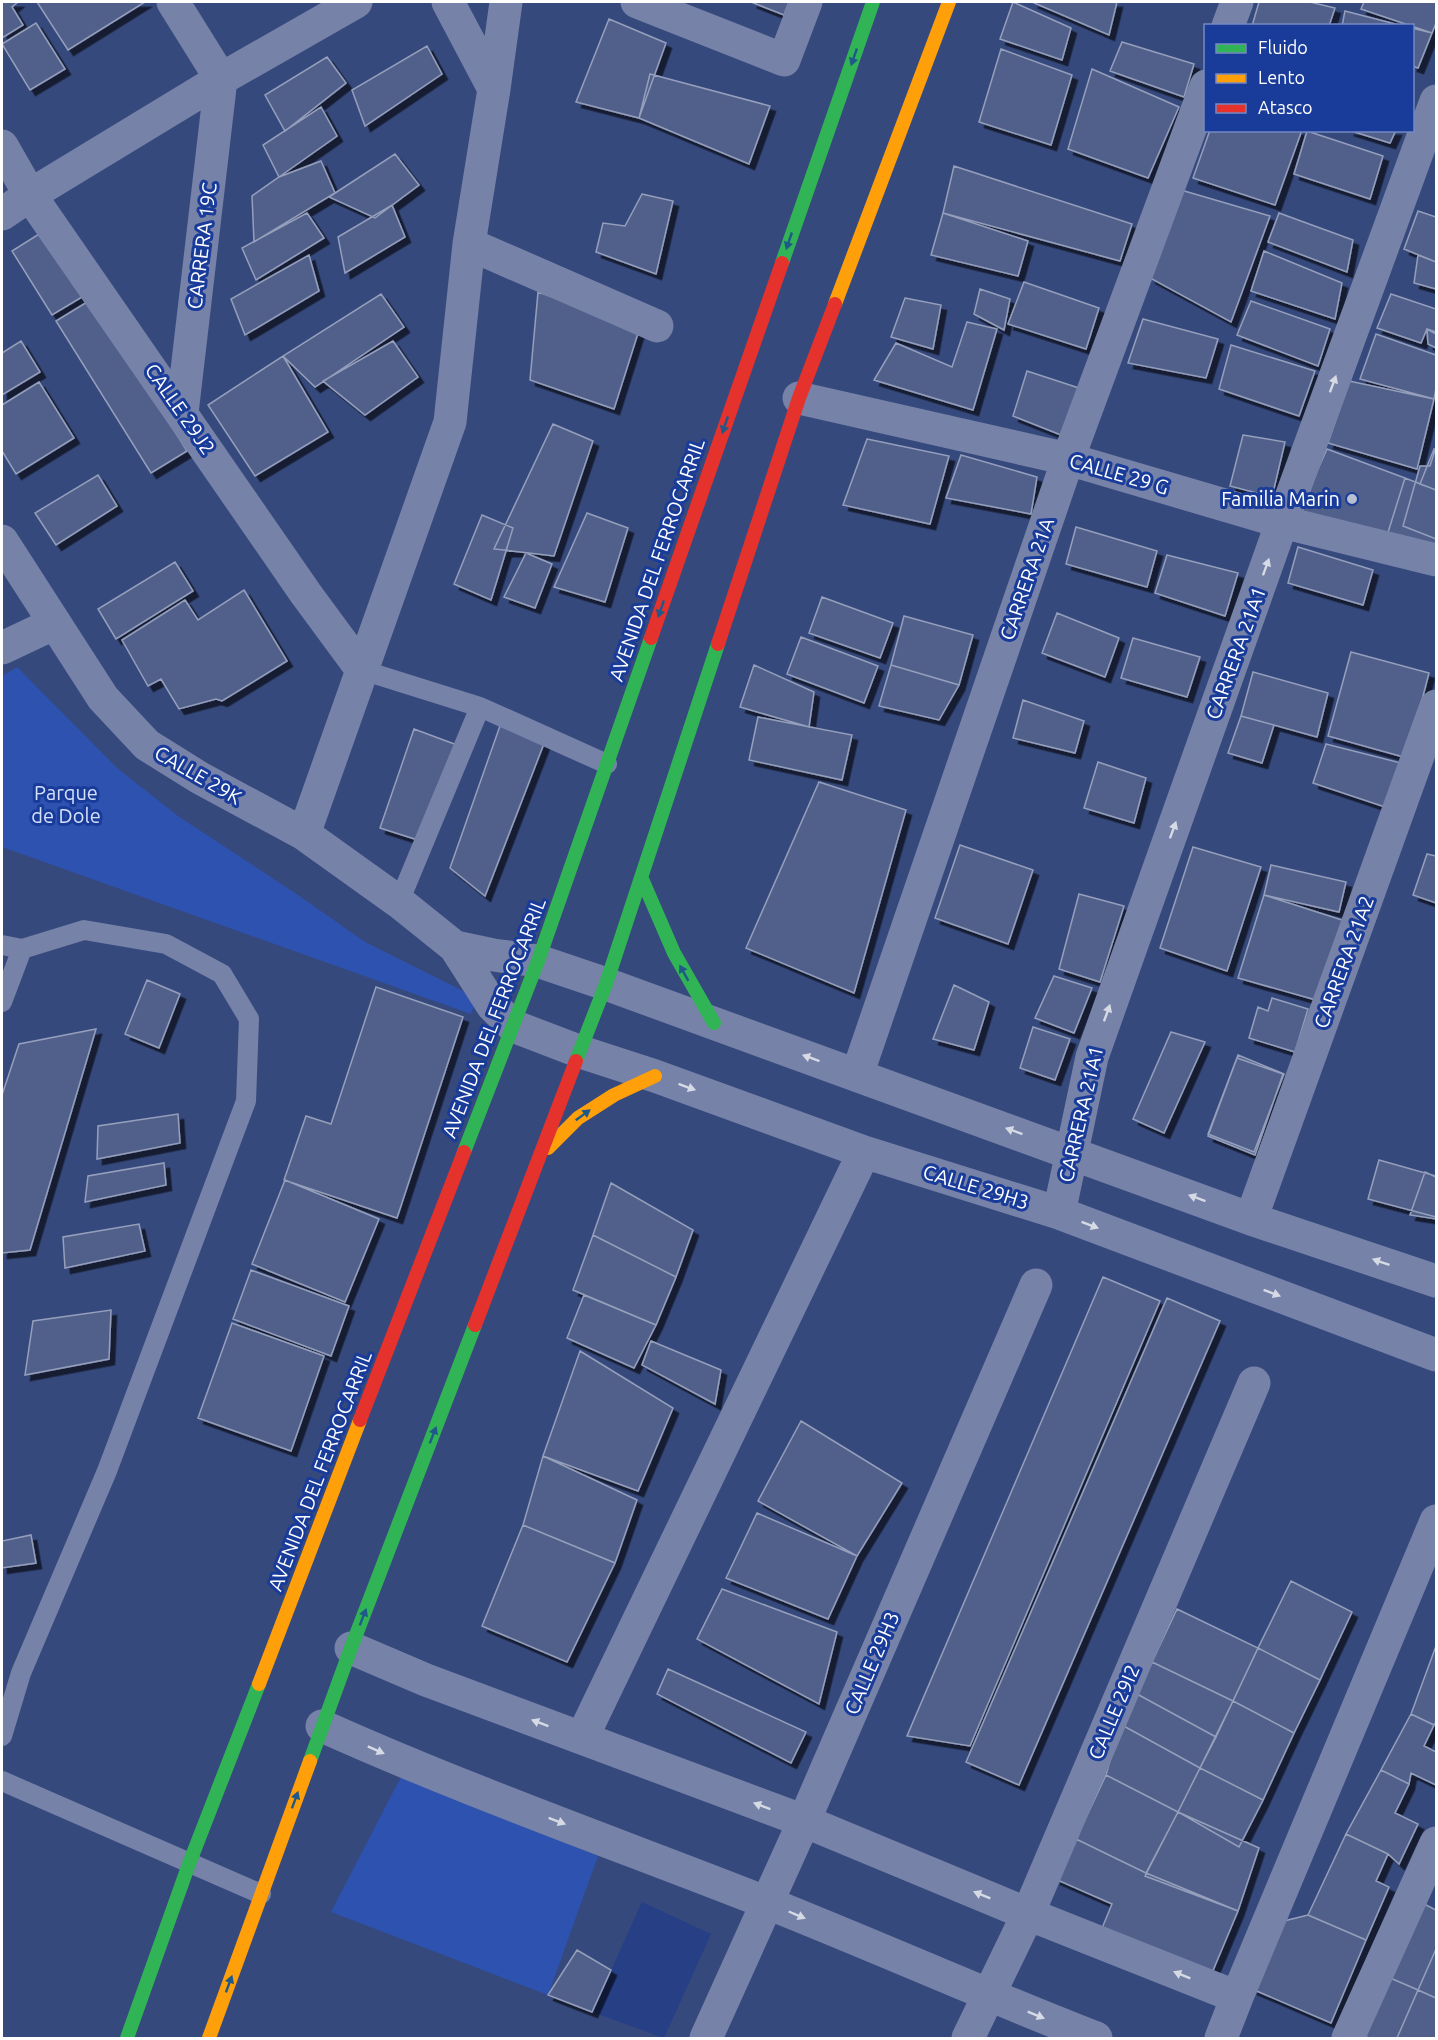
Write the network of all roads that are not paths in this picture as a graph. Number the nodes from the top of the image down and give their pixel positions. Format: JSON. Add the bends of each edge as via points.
{"nodes":[{"id":1,"x":173,"y":2,"type":"edge"},
{"id":2,"x":356,"y":2,"type":"edge"},
{"id":3,"x":448,"y":2,"type":"edge"},
{"id":4,"x":506,"y":2,"type":"edge"},
{"id":5,"x":637,"y":2,"type":"edge"},
{"id":6,"x":806,"y":2,"type":"edge"},
{"id":7,"x":873,"y":2,"type":"edge"},
{"id":8,"x":949,"y":2,"type":"edge"},
{"id":9,"x":1237,"y":2,"type":"edge"},
{"id":10,"x":1229,"y":24,"type":"edge"},
{"id":11,"x":221,"y":79,"type":"junction"},
{"id":12,"x":495,"y":89,"type":"junction"},
{"id":13,"x":1204,"y":91,"type":"edge"},
{"id":14,"x":1437,"y":101,"type":"edge"},
{"id":15,"x":2,"y":146,"type":"edge"},
{"id":16,"x":30,"y":195,"type":"junction"},
{"id":17,"x":2,"y":214,"type":"edge"},
{"id":18,"x":469,"y":244,"type":"junction"},
{"id":19,"x":657,"y":326,"type":"dead end"},
{"id":20,"x":799,"y":398,"type":"junction"},
{"id":21,"x":182,"y":413,"type":"junction"},
{"id":22,"x":1068,"y":459,"type":"junction"},
{"id":23,"x":1282,"y":522,"type":"junction"},
{"id":24,"x":2,"y":541,"type":"edge"},
{"id":25,"x":1437,"y":560,"type":"edge"},
{"id":26,"x":54,"y":623,"type":"junction"},
{"id":27,"x":2,"y":648,"type":"edge"},
{"id":28,"x":362,"y":670,"type":"junction"},
{"id":29,"x":1437,"y":706,"type":"edge"},
{"id":30,"x":480,"y":707,"type":"junction"},
{"id":31,"x":606,"y":764,"type":"junction"},
{"id":32,"x":304,"y":834,"type":"junction"},
{"id":33,"x":642,"y":879,"type":"junction"},
{"id":34,"x":399,"y":902,"type":"junction"},
{"id":35,"x":2,"y":945,"type":"edge"},
{"id":36,"x":455,"y":947,"type":"junction"},
{"id":37,"x":22,"y":949,"type":"junction"},
{"id":38,"x":538,"y":961,"type":"junction"},
{"id":39,"x":606,"y":984,"type":"junction"},
{"id":40,"x":2,"y":1002,"type":"edge"},
{"id":41,"x":714,"y":1023,"type":"junction"},
{"id":42,"x":513,"y":1026,"type":"junction"},
{"id":43,"x":581,"y":1052,"type":"junction"},
{"id":44,"x":857,"y":1075,"type":"junction"},
{"id":45,"x":655,"y":1076,"type":"junction"},
{"id":46,"x":864,"y":1152,"type":"junction"},
{"id":47,"x":1071,"y":1152,"type":"junction"},
{"id":48,"x":541,"y":1156,"type":"junction"},
{"id":49,"x":1059,"y":1213,"type":"junction"},
{"id":50,"x":1251,"y":1219,"type":"junction"},
{"id":51,"x":1437,"y":1281,"type":"edge"},
{"id":52,"x":1036,"y":1286,"type":"dead end"},
{"id":53,"x":1437,"y":1355,"type":"edge"},
{"id":54,"x":1254,"y":1383,"type":"dead end"},
{"id":55,"x":1437,"y":1521,"type":"edge"},
{"id":56,"x":351,"y":1648,"type":"junction"},
{"id":57,"x":322,"y":1726,"type":"junction"},
{"id":58,"x":2,"y":1736,"type":"edge"},
{"id":59,"x":582,"y":1738,"type":"junction"},
{"id":60,"x":2,"y":1781,"type":"edge"},
{"id":61,"x":804,"y":1821,"type":"junction"},
{"id":62,"x":189,"y":1864,"type":"junction"},
{"id":63,"x":1432,"y":1864,"type":"edge"},
{"id":64,"x":261,"y":1894,"type":"junction"},
{"id":65,"x":768,"y":1903,"type":"junction"},
{"id":66,"x":1028,"y":1914,"type":"junction"},
{"id":67,"x":988,"y":1996,"type":"junction"},
{"id":68,"x":1237,"y":1997,"type":"junction"},
{"id":69,"x":126,"y":2038,"type":"edge"},
{"id":70,"x":209,"y":2038,"type":"edge"},
{"id":71,"x":706,"y":2038,"type":"edge"},
{"id":72,"x":968,"y":2038,"type":"edge"},
{"id":73,"x":1096,"y":2038,"type":"edge"},
{"id":74,"x":1221,"y":2038,"type":"edge"},
{"id":75,"x":1348,"y":2038,"type":"edge"}],
"edges":[{"from":1,"to":11,"type":"street"},
{"from":2,"to":11,"type":"street"},
{"from":3,"to":12,"type":"street"},
{"from":4,"to":12,"type":"street"},
{"from":5,"to":6,"type":"street","via":[[784,60]]},
{"from":7,"to":31,"type":"main road","name":"AVENIDA DEL FERROCARRIL","one_way":true},
{"from":8,"to":20,"type":"main road"},
{"from":9,"to":10,"type":"street"},
{"from":11,"to":16,"type":"street"},
{"from":11,"to":21,"type":"street","name":"CARRERA 19C"},
{"from":12,"to":18,"type":"street"},
{"from":13,"to":22,"type":"street","name":"CARRERA 21A"},
{"from":23,"to":14,"type":"street","name":"CARRERA 21A1","one_way":true},
{"from":15,"to":16,"type":"street","name":"CALLE 29J2"},
{"from":16,"to":17,"type":"street"},
{"from":16,"to":21,"type":"street","name":"CALLE 29J2"},
{"from":18,"to":19,"type":"street"},
{"from":18,"to":28,"type":"street","via":[[450,423]]},
{"from":20,"to":22,"type":"street","name":"CALLE 29 G"},
{"from":20,"to":33,"type":"main road"},
{"from":21,"to":28,"type":"street","name":"CALLE 29J2"},
{"from":22,"to":23,"type":"street","name":"CALLE 29 G"},
{"from":22,"to":44,"type":"street","name":"CARRERA 21A"},
{"from":23,"to":25,"type":"street","name":"CALLE 29 G"},
{"from":47,"to":23,"type":"street","name":"CARRERA 21A1","one_way":true,"via":[[1092,1057]]},
{"from":24,"to":26,"type":"street","name":"CALLE 29K"},
{"from":26,"to":27,"type":"street"},
{"from":26,"to":32,"type":"street","name":"CALLE 29K","via":[[103,698],[147,745]]},
{"from":28,"to":30,"type":"lane"},
{"from":28,"to":32,"type":"street"},
{"from":29,"to":50,"type":"street","name":"CARRERA 21A2"},
{"from":30,"to":31,"type":"lane"},
{"from":30,"to":34,"type":"lane"},
{"from":31,"to":38,"type":"main road","name":"AVENIDA DEL FERROCARRIL"},
{"from":32,"to":34,"type":"street","name":"CALLE 29K"},
{"from":33,"to":39,"type":"main road"},
{"from":41,"to":33,"type":"main road","one_way":true,"via":[[672,952]]},
{"from":34,"to":36,"type":"street","name":"CALLE 29K"},
{"from":35,"to":37,"type":"lane"},
{"from":36,"to":38,"type":"street","name":"CALLE 29K"},
{"from":36,"to":42,"type":"street","name":"CALLE 29K","via":[[492,1005]]},
{"from":37,"to":40,"type":"lane"},
{"from":37,"to":58,"type":"lane","via":[[84,930],[166,944],[222,974],[249,1018],[246,1101],[106,1471],[21,1673]]},
{"from":38,"to":39,"type":"street"},
{"from":38,"to":42,"type":"main road","name":"AVENIDA DEL FERROCARRIL"},
{"from":39,"to":41,"type":"street"},
{"from":39,"to":43,"type":"main road"},
{"from":44,"to":41,"type":"street","one_way":true},
{"from":42,"to":43,"type":"street","name":"CALLE 29H3"},
{"from":42,"to":62,"type":"main road","name":"AVENIDA DEL FERROCARRIL"},
{"from":43,"to":45,"type":"street","name":"CALLE 29H3"},
{"from":43,"to":48,"type":"main road"},
{"from":47,"to":44,"type":"street","one_way":true},
{"from":45,"to":46,"type":"street","name":"CALLE 29H3","one_way":true},
{"from":48,"to":45,"type":"main road","one_way":true,"via":[[578,1118]]},
{"from":46,"to":49,"type":"street","name":"CALLE 29H3"},
{"from":46,"to":59,"type":"street"},
{"from":47,"to":49,"type":"street","name":"CARRERA 21A1"},
{"from":50,"to":47,"type":"street","one_way":true},
{"from":56,"to":48,"type":"main road","one_way":true},
{"from":49,"to":53,"type":"street","name":"CALLE 29H3","one_way":true},
{"from":51,"to":50,"type":"street","one_way":true},
{"from":52,"to":61,"type":"street","name":"CALLE 29H3"},
{"from":54,"to":66,"type":"street","name":"CALLE 29I2"},
{"from":55,"to":68,"type":"street"},
{"from":56,"to":57,"type":"main road"},
{"from":59,"to":56,"type":"street","one_way":true},
{"from":64,"to":57,"type":"main road","one_way":true},
{"from":57,"to":65,"type":"street","one_way":true},
{"from":61,"to":59,"type":"street","one_way":true},
{"from":60,"to":62,"type":"lane"},
{"from":61,"to":65,"type":"street","name":"CALLE 29H3"},
{"from":66,"to":61,"type":"street","one_way":true},
{"from":62,"to":64,"type":"lane"},
{"from":62,"to":69,"type":"main road","name":"AVENIDA DEL FERROCARRIL"},
{"from":63,"to":75,"type":"street"},
{"from":70,"to":64,"type":"main road","one_way":true},
{"from":65,"to":67,"type":"street","one_way":true},
{"from":65,"to":71,"type":"street","name":"CALLE 29H3"},
{"from":66,"to":67,"type":"street","name":"CALLE 29I2"},
{"from":68,"to":66,"type":"street","one_way":true},
{"from":67,"to":72,"type":"street","name":"CALLE 29I2"},
{"from":67,"to":73,"type":"street","one_way":true},
{"from":68,"to":74,"type":"street"}]}
